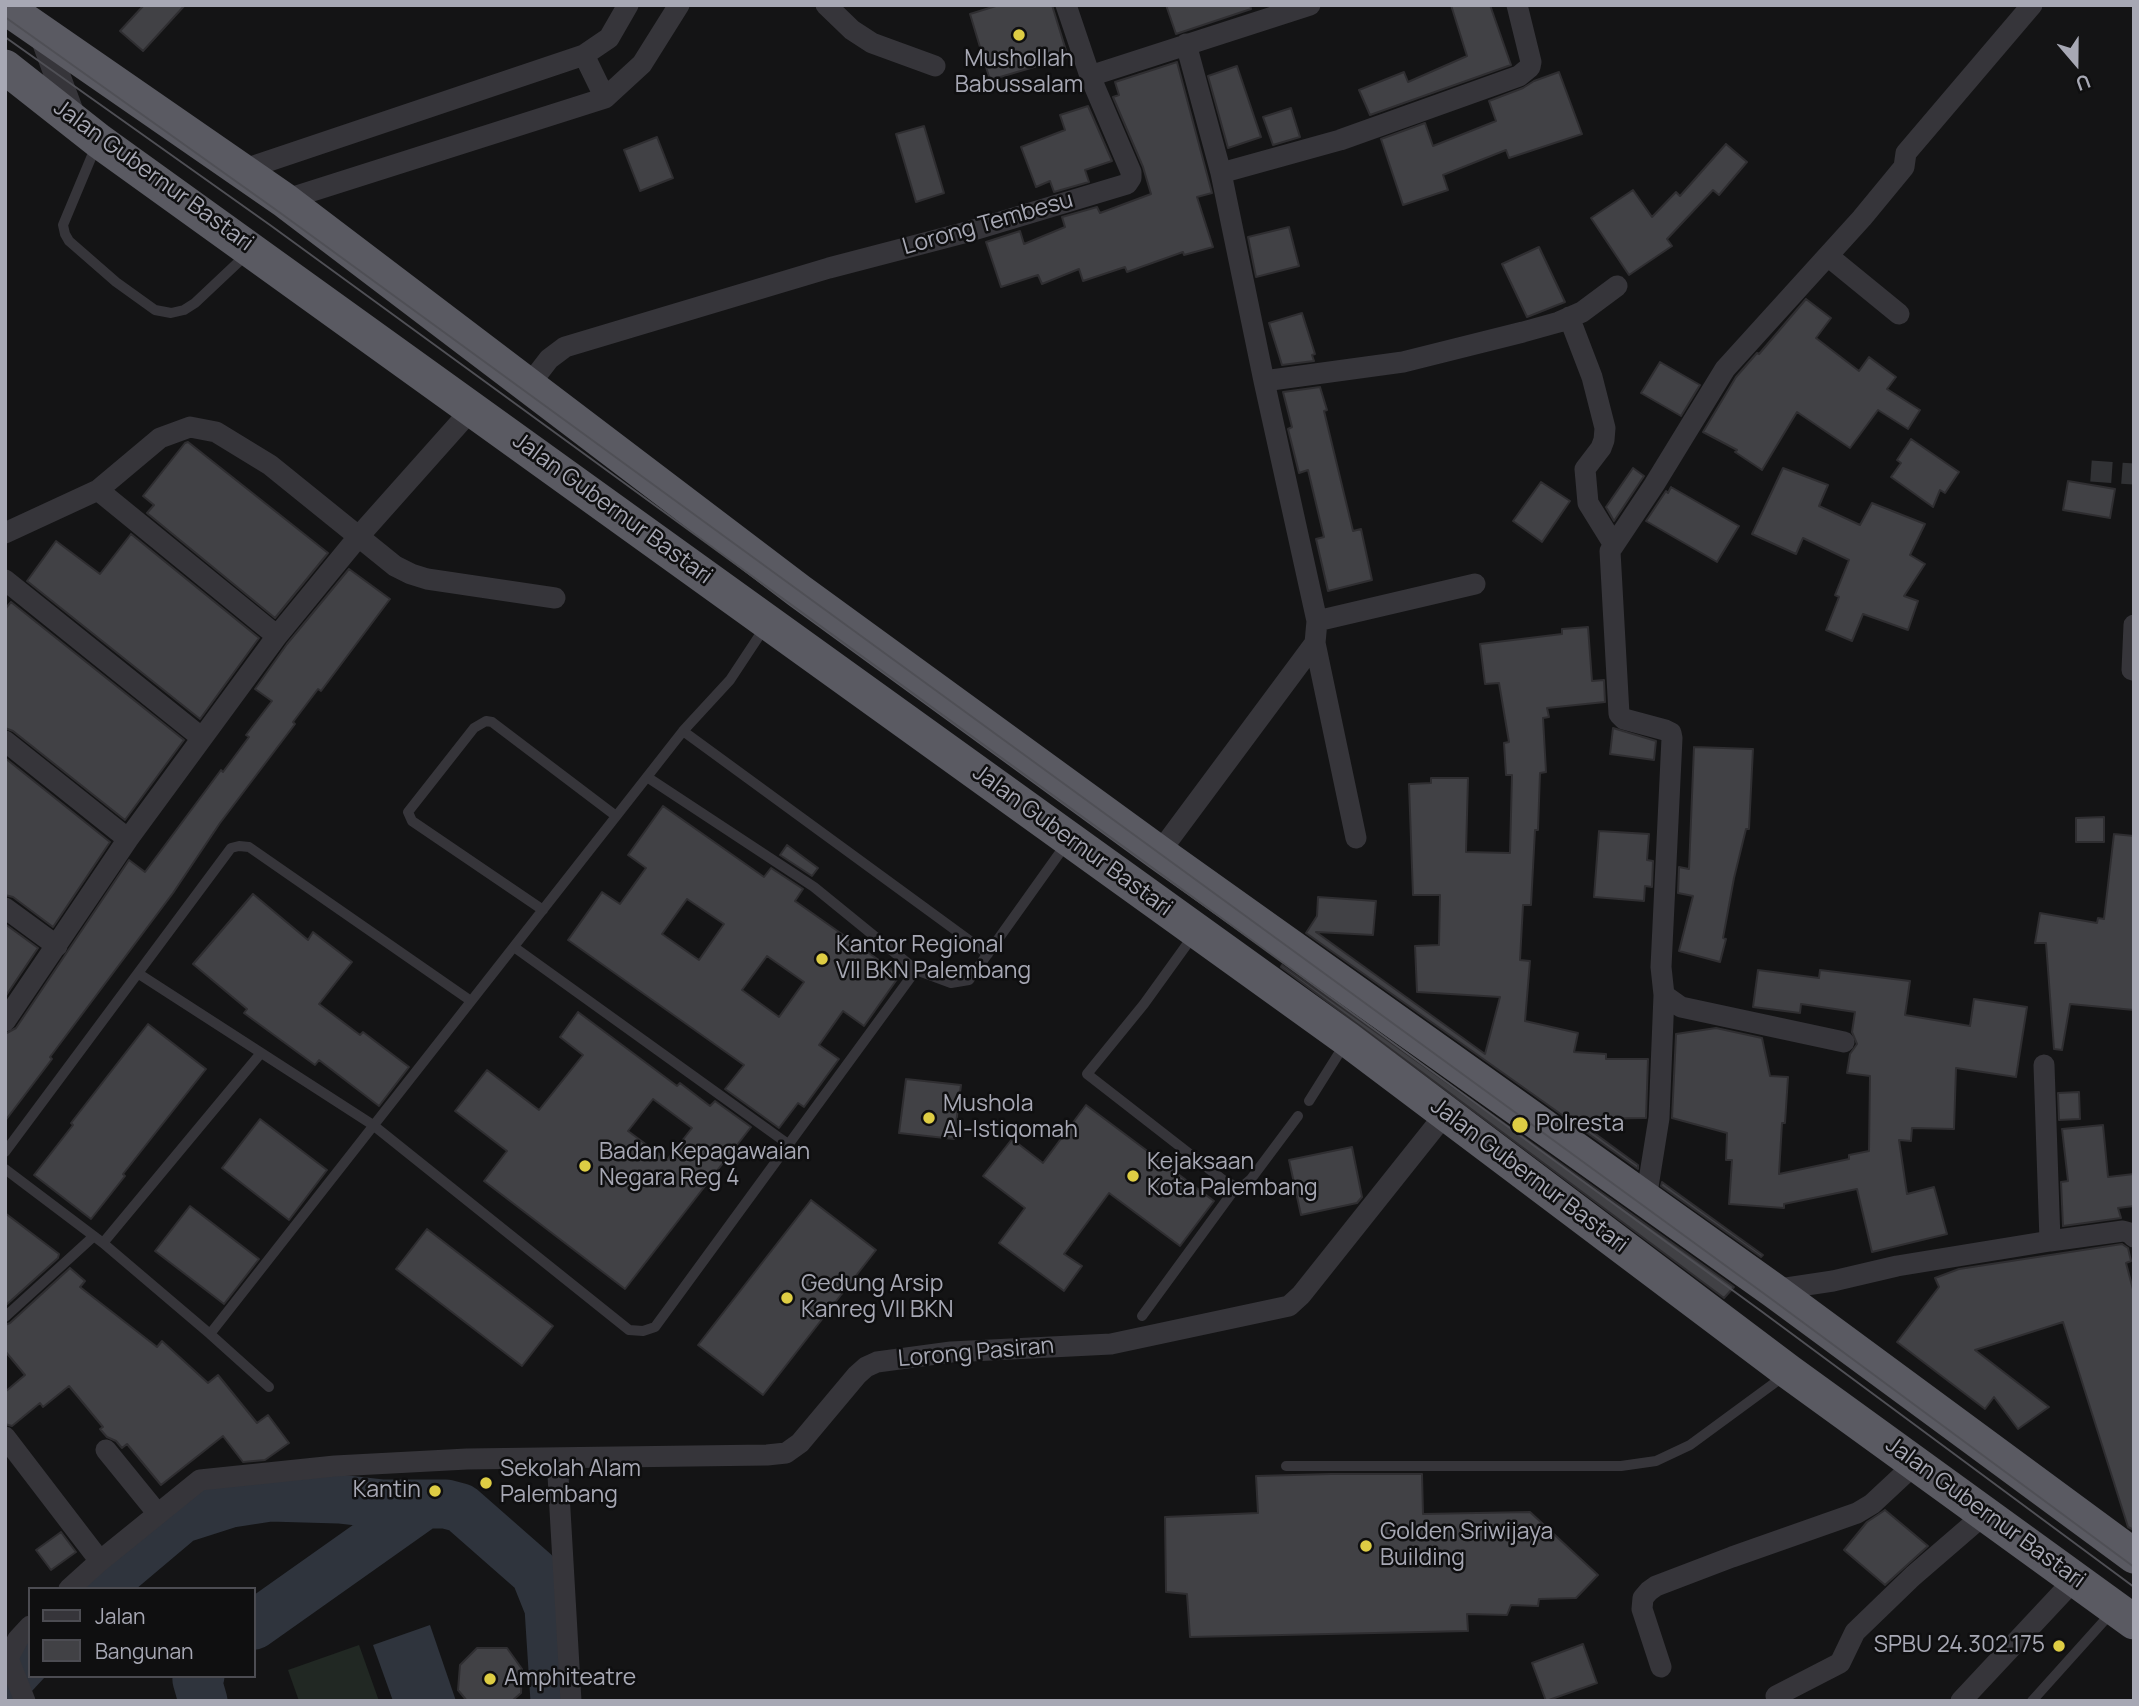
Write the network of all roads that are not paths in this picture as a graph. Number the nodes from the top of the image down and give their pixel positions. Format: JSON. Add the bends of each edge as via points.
{"nodes":[{"id":1,"x":628,"y":5,"type":"edge"},
{"id":2,"x":679,"y":5,"type":"edge"},
{"id":3,"x":826,"y":5,"type":"edge"},
{"id":4,"x":1066,"y":5,"type":"edge"},
{"id":5,"x":1517,"y":5,"type":"edge"},
{"id":6,"x":2032,"y":5,"type":"edge"},
{"id":7,"x":1307,"y":6,"type":"edge"},
{"id":8,"x":5,"y":7,"type":"edge"},
{"id":9,"x":36,"y":18,"type":"edge"},
{"id":10,"x":1186,"y":44,"type":"junction"},
{"id":11,"x":584,"y":55,"type":"junction"},
{"id":12,"x":934,"y":66,"type":"dead end"},
{"id":13,"x":5,"y":67,"type":"edge"},
{"id":14,"x":1090,"y":76,"type":"junction"},
{"id":15,"x":605,"y":98,"type":"junction"},
{"id":16,"x":86,"y":130,"type":"junction"},
{"id":17,"x":239,"y":171,"type":"junction"},
{"id":18,"x":1221,"y":173,"type":"junction"},
{"id":19,"x":284,"y":200,"type":"junction"},
{"id":20,"x":253,"y":250,"type":"junction"},
{"id":21,"x":1828,"y":256,"type":"junction"},
{"id":22,"x":1618,"y":286,"type":"dead end"},
{"id":23,"x":1899,"y":314,"type":"dead end"},
{"id":24,"x":1569,"y":317,"type":"junction"},
{"id":25,"x":1264,"y":382,"type":"junction"},
{"id":26,"x":528,"y":385,"type":"junction"},
{"id":27,"x":473,"y":408,"type":"junction"},
{"id":28,"x":98,"y":491,"type":"junction"},
{"id":29,"x":5,"y":533,"type":"edge"},
{"id":30,"x":359,"y":536,"type":"junction"},
{"id":31,"x":1614,"y":545,"type":"junction"},
{"id":32,"x":5,"y":580,"type":"edge"},
{"id":33,"x":1475,"y":584,"type":"dead end"},
{"id":34,"x":799,"y":591,"type":"junction"},
{"id":35,"x":555,"y":598,"type":"dead end"},
{"id":36,"x":1317,"y":621,"type":"junction"},
{"id":37,"x":771,"y":623,"type":"junction"},
{"id":38,"x":2134,"y":625,"type":"edge"},
{"id":39,"x":277,"y":636,"type":"junction"},
{"id":40,"x":1315,"y":643,"type":"junction"},
{"id":41,"x":2132,"y":670,"type":"dead end"},
{"id":42,"x":683,"y":731,"type":"junction"},
{"id":43,"x":202,"y":738,"type":"junction"},
{"id":44,"x":5,"y":741,"type":"edge"},
{"id":45,"x":647,"y":777,"type":"junction"},
{"id":46,"x":616,"y":816,"type":"junction"},
{"id":47,"x":1356,"y":838,"type":"dead end"},
{"id":48,"x":128,"y":839,"type":"junction"},
{"id":49,"x":1070,"y":839,"type":"junction"},
{"id":50,"x":1159,"y":853,"type":"junction"},
{"id":51,"x":5,"y":908,"type":"edge"},
{"id":52,"x":543,"y":910,"type":"junction"},
{"id":53,"x":1197,"y":930,"type":"junction"},
{"id":54,"x":57,"y":946,"type":"junction"},
{"id":55,"x":514,"y":947,"type":"junction"},
{"id":56,"x":988,"y":954,"type":"junction"},
{"id":57,"x":916,"y":970,"type":"junction"},
{"id":58,"x":139,"y":974,"type":"junction"},
{"id":59,"x":1664,"y":995,"type":"junction"},
{"id":60,"x":471,"y":1001,"type":"junction"},
{"id":61,"x":5,"y":1021,"type":"edge"},
{"id":62,"x":1347,"y":1040,"type":"junction"},
{"id":63,"x":1844,"y":1042,"type":"dead end"},
{"id":64,"x":261,"y":1053,"type":"junction"},
{"id":65,"x":2044,"y":1065,"type":"dead end"},
{"id":66,"x":1309,"y":1101,"type":"dead end"},
{"id":67,"x":1446,"y":1113,"type":"junction"},
{"id":68,"x":1298,"y":1116,"type":"dead end"},
{"id":69,"x":373,"y":1125,"type":"junction"},
{"id":70,"x":788,"y":1144,"type":"junction"},
{"id":71,"x":5,"y":1152,"type":"edge"},
{"id":72,"x":5,"y":1169,"type":"edge"},
{"id":73,"x":1237,"y":1186,"type":"junction"},
{"id":74,"x":1646,"y":1199,"type":"junction"},
{"id":75,"x":2134,"y":1237,"type":"edge"},
{"id":76,"x":99,"y":1239,"type":"junction"},
{"id":77,"x":2050,"y":1241,"type":"junction"},
{"id":78,"x":1773,"y":1290,"type":"junction"},
{"id":79,"x":1142,"y":1316,"type":"dead end"},
{"id":80,"x":5,"y":1317,"type":"edge"},
{"id":81,"x":210,"y":1334,"type":"junction"},
{"id":82,"x":1880,"y":1368,"type":"junction"},
{"id":83,"x":1789,"y":1372,"type":"junction"},
{"id":84,"x":269,"y":1387,"type":"dead end"},
{"id":85,"x":1845,"y":1412,"type":"junction"},
{"id":86,"x":5,"y":1437,"type":"edge"},
{"id":87,"x":106,"y":1450,"type":"dead end"},
{"id":88,"x":557,"y":1458,"type":"junction"},
{"id":89,"x":1916,"y":1463,"type":"junction"},
{"id":90,"x":1286,"y":1466,"type":"dead end"},
{"id":91,"x":1986,"y":1513,"type":"junction"},
{"id":92,"x":158,"y":1514,"type":"junction"},
{"id":93,"x":2134,"y":1556,"type":"edge"},
{"id":94,"x":100,"y":1561,"type":"junction"},
{"id":95,"x":2076,"y":1578,"type":"junction"},
{"id":96,"x":71,"y":1587,"type":"edge"},
{"id":97,"x":2125,"y":1615,"type":"edge"},
{"id":98,"x":28,"y":1628,"type":"edge"},
{"id":99,"x":9,"y":1664,"type":"edge"},
{"id":100,"x":1661,"y":1667,"type":"dead end"},
{"id":101,"x":1776,"y":1696,"type":"dead end"},
{"id":102,"x":25,"y":1700,"type":"edge"},
{"id":103,"x":571,"y":1701,"type":"edge"},
{"id":104,"x":1961,"y":1701,"type":"edge"},
{"id":105,"x":2032,"y":1701,"type":"edge"}],
"edges":[{"from":1,"to":11,"type":"street","via":[[608,38]]},
{"from":2,"to":15,"type":"street","via":[[642,64]]},
{"from":3,"to":12,"type":"street","via":[[872,43]]},
{"from":4,"to":14,"type":"street"},
{"from":5,"to":18,"type":"street","via":[[1531,62],[1518,76],[1340,140]]},
{"from":6,"to":21,"type":"street","via":[[1906,153],[1904,167]]},
{"from":7,"to":10,"type":"street"},
{"from":8,"to":9,"type":"highway","name":"Jalan Gubernur Bastari"},
{"from":9,"to":16,"type":"street"},
{"from":9,"to":17,"type":"highway","name":"Jalan Gubernur Bastari"},
{"from":10,"to":14,"type":"street"},
{"from":10,"to":18,"type":"street"},
{"from":11,"to":15,"type":"street"},
{"from":11,"to":17,"type":"street"},
{"from":13,"to":16,"type":"highway","name":"Jalan Gubernur Bastari"},
{"from":14,"to":26,"type":"street","name":"Lorong Tembesu","via":[[1131,172],[1127,184],[565,347]]},
{"from":15,"to":19,"type":"street"},
{"from":16,"to":20,"type":"highway","name":"Jalan Gubernur Bastari"},
{"from":16,"to":20,"type":"lane","via":[[63,225],[69,241],[116,282],[155,310],[184,310]]},
{"from":17,"to":19,"type":"highway","name":"Jalan Gubernur Bastari"},
{"from":18,"to":25,"type":"street"},
{"from":19,"to":26,"type":"highway","name":"Jalan Gubernur Bastari"},
{"from":20,"to":27,"type":"highway","name":"Jalan Gubernur Bastari"},
{"from":21,"to":23,"type":"street"},
{"from":21,"to":31,"type":"street","via":[[1725,369]]},
{"from":22,"to":24,"type":"street"},
{"from":24,"to":25,"type":"street","via":[[1403,362]]},
{"from":24,"to":31,"type":"street","via":[[1605,428],[1601,448],[1585,469],[1588,503]]},
{"from":25,"to":36,"type":"street"},
{"from":26,"to":34,"type":"highway","name":"Jalan Gubernur Bastari"},
{"from":27,"to":30,"type":"street"},
{"from":27,"to":37,"type":"highway","name":"Jalan Gubernur Bastari"},
{"from":28,"to":29,"type":"street"},
{"from":28,"to":30,"type":"street","via":[[160,438],[190,427],[216,432],[270,465]]},
{"from":28,"to":39,"type":"street"},
{"from":30,"to":35,"type":"street","via":[[395,566],[427,579]]},
{"from":30,"to":39,"type":"street"},
{"from":31,"to":59,"type":"street","via":[[1610,551],[1619,714],[1665,730],[1672,738],[1661,954]]},
{"from":32,"to":43,"type":"street"},
{"from":33,"to":36,"type":"street"},
{"from":34,"to":37,"type":"highway"},
{"from":34,"to":50,"type":"highway","name":"Jalan Gubernur Bastari"},
{"from":36,"to":40,"type":"street"},
{"from":37,"to":42,"type":"lane","via":[[730,680]]},
{"from":37,"to":49,"type":"highway","name":"Jalan Gubernur Bastari"},
{"from":38,"to":41,"type":"street"},
{"from":39,"to":43,"type":"street"},
{"from":40,"to":47,"type":"street"},
{"from":40,"to":50,"type":"street"},
{"from":42,"to":45,"type":"lane"},
{"from":42,"to":56,"type":"lane"},
{"from":43,"to":48,"type":"street"},
{"from":44,"to":48,"type":"street"},
{"from":45,"to":46,"type":"lane"},
{"from":45,"to":57,"type":"lane","via":[[814,887]]},
{"from":46,"to":52,"type":"lane"},
{"from":46,"to":52,"type":"lane","via":[[486,721],[474,728],[408,812],[412,821]]},
{"from":48,"to":54,"type":"street"},
{"from":49,"to":53,"type":"highway","name":"Jalan Gubernur Bastari"},
{"from":49,"to":56,"type":"lane"},
{"from":50,"to":74,"type":"highway","name":"Jalan Gubernur Bastari"},
{"from":51,"to":54,"type":"street"},
{"from":52,"to":55,"type":"lane"},
{"from":53,"to":62,"type":"highway","name":"Jalan Gubernur Bastari"},
{"from":53,"to":73,"type":"lane","via":[[1087,1074],[1227,1183]]},
{"from":54,"to":61,"type":"street"},
{"from":55,"to":60,"type":"lane"},
{"from":55,"to":70,"type":"lane"},
{"from":56,"to":57,"type":"lane","via":[[969,980],[951,983]]},
{"from":57,"to":70,"type":"lane"},
{"from":58,"to":60,"type":"lane","via":[[231,848],[239,846],[249,847]]},
{"from":58,"to":64,"type":"lane"},
{"from":58,"to":71,"type":"lane"},
{"from":59,"to":63,"type":"street","via":[[1681,1007]]},
{"from":59,"to":74,"type":"street","via":[[1659,1118]]},
{"from":60,"to":69,"type":"lane"},
{"from":62,"to":66,"type":"lane"},
{"from":62,"to":67,"type":"highway","name":"Jalan Gubernur Bastari"},
{"from":64,"to":69,"type":"lane"},
{"from":64,"to":76,"type":"lane"},
{"from":65,"to":77,"type":"street"},
{"from":67,"to":83,"type":"highway","name":"Jalan Gubernur Bastari"},
{"from":67,"to":88,"type":"street","name":"Lorong Pasiran","via":[[1289,1306],[1111,1344],[951,1352],[877,1362],[857,1375],[800,1443],[786,1453]]},
{"from":68,"to":73,"type":"lane","via":[[1251,1179]]},
{"from":69,"to":70,"type":"lane","via":[[629,1330],[642,1331],[655,1327]]},
{"from":69,"to":81,"type":"lane"},
{"from":72,"to":76,"type":"lane"},
{"from":73,"to":79,"type":"lane"},
{"from":74,"to":78,"type":"highway","name":"Jalan Gubernur Bastari"},
{"from":75,"to":77,"type":"street","via":[[2123,1231]]},
{"from":76,"to":80,"type":"lane"},
{"from":76,"to":81,"type":"lane"},
{"from":77,"to":78,"type":"street"},
{"from":78,"to":82,"type":"highway","name":"Jalan Gubernur Bastari"},
{"from":81,"to":84,"type":"lane"},
{"from":82,"to":85,"type":"highway"},
{"from":82,"to":93,"type":"highway","name":"Jalan Gubernur Bastari"},
{"from":83,"to":85,"type":"highway","name":"Jalan Gubernur Bastari"},
{"from":83,"to":90,"type":"lane","via":[[1689,1445],[1657,1461],[1621,1466]]},
{"from":85,"to":89,"type":"highway","name":"Jalan Gubernur Bastari"},
{"from":86,"to":94,"type":"street"},
{"from":87,"to":92,"type":"street"},
{"from":88,"to":92,"type":"street","name":"Lorong Pasiran","via":[[335,1466],[200,1480]]},
{"from":88,"to":103,"type":"street"},
{"from":89,"to":91,"type":"highway","name":"Jalan Gubernur Bastari"},
{"from":89,"to":100,"type":"street","via":[[1857,1514],[1649,1591],[1642,1609]]},
{"from":91,"to":95,"type":"highway","name":"Jalan Gubernur Bastari"},
{"from":91,"to":101,"type":"street","via":[[1855,1632],[1840,1663]]},
{"from":92,"to":94,"type":"street","name":"Lorong Pasiran"},
{"from":94,"to":96,"type":"street","name":"Lorong Pasiran"},
{"from":95,"to":97,"type":"highway","name":"Jalan Gubernur Bastari"},
{"from":95,"to":104,"type":"street"},
{"from":97,"to":105,"type":"lane"},
{"from":98,"to":99,"type":"street","via":[[18,1639]]},
{"from":99,"to":102,"type":"street"}]}
